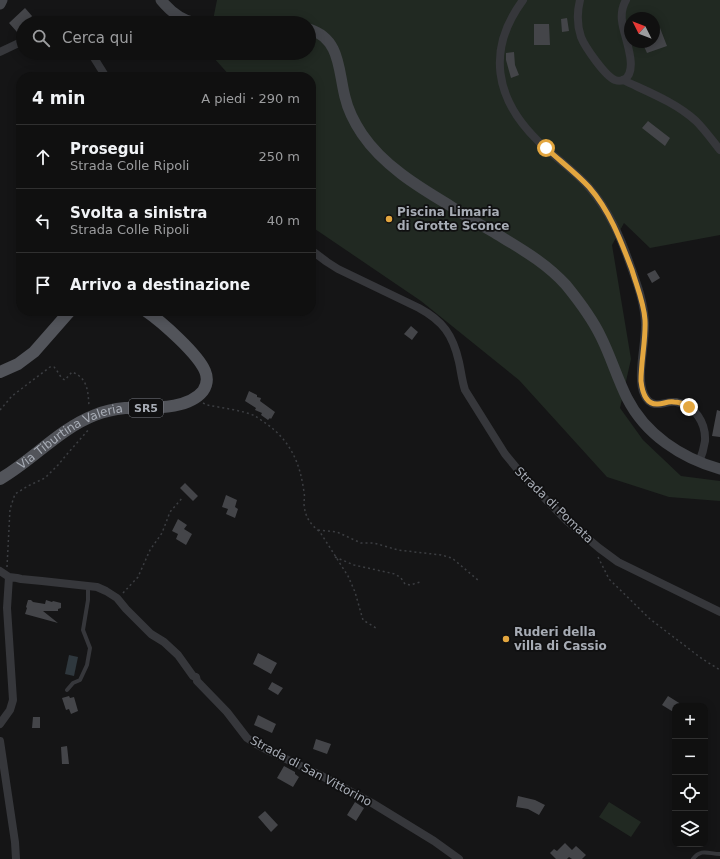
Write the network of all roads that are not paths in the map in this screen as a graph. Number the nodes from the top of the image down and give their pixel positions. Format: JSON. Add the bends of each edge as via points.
{"nodes":[{"id":1,"x":2,"y":0,"type":"edge"},
{"id":2,"x":161,"y":0,"type":"edge"},
{"id":3,"x":523,"y":0,"type":"edge"},
{"id":4,"x":580,"y":0,"type":"edge"},
{"id":5,"x":626,"y":0,"type":"edge"},
{"id":6,"x":0,"y":4,"type":"edge"},
{"id":7,"x":179,"y":16,"type":"edge"},
{"id":8,"x":316,"y":32,"type":"edge"},
{"id":9,"x":16,"y":44,"type":"edge"},
{"id":10,"x":0,"y":52,"type":"edge"},
{"id":11,"x":95,"y":60,"type":"edge"},
{"id":12,"x":103,"y":72,"type":"edge"},
{"id":13,"x":623,"y":80,"type":"junction"},
{"id":14,"x":720,"y":150,"type":"edge"},
{"id":15,"x":316,"y":253,"type":"edge"},
{"id":16,"x":66,"y":316,"type":"edge"},
{"id":17,"x":153,"y":316,"type":"edge"},
{"id":18,"x":0,"y":372,"type":"edge"},
{"id":19,"x":699,"y":462,"type":"junction"},
{"id":20,"x":720,"y":469,"type":"edge"},
{"id":21,"x":0,"y":478,"type":"edge"},
{"id":22,"x":5,"y":575,"type":"edge"},
{"id":23,"x":88,"y":587,"type":"junction"},
{"id":24,"x":720,"y":612,"type":"edge"},
{"id":25,"x":68,"y":690,"type":"dead end"},
{"id":26,"x":0,"y":724,"type":"edge"},
{"id":27,"x":0,"y":741,"type":"edge"},
{"id":28,"x":720,"y":854,"type":"edge"},
{"id":29,"x":16,"y":859,"type":"edge"},
{"id":30,"x":459,"y":859,"type":"edge"},
{"id":31,"x":693,"y":859,"type":"edge"}],
"edges":[{"from":1,"to":6,"type":"street"},
{"from":2,"to":7,"type":"street"},
{"from":3,"to":19,"type":"street","via":[[510,20],[500,53],[504,90],[527,129],[588,186],[615,228],[644,309],[641,381],[643,391],[646,399],[652,403],[681,403],[698,416],[704,427],[705,437]]},
{"from":4,"to":13,"type":"street","via":[[578,21],[585,45],[607,75],[615,80]]},
{"from":5,"to":13,"type":"street","via":[[622,21],[630,66],[629,74]]},
{"from":8,"to":19,"type":"street","via":[[331,44],[338,60],[350,112],[377,153],[424,190],[530,254],[554,272],[595,325],[622,388],[636,413],[665,442]]},
{"from":9,"to":10,"type":"street"},
{"from":11,"to":12,"type":"street"},
{"from":13,"to":14,"type":"street","via":[[667,101],[687,114]]},
{"from":15,"to":24,"type":"street","name":"Strada di Pomata","via":[[334,266],[419,308],[442,324],[456,350],[467,392],[508,457],[527,481],[562,516],[621,564]]},
{"from":16,"to":18,"type":"main road","via":[[34,352],[18,364]]},
{"from":17,"to":21,"type":"main road","name":"Via Tiburtina Valeria","number":"SR5","via":[[164,324],[201,364],[207,379],[202,392],[180,404],[117,409],[86,419],[58,436],[14,471]]},
{"from":19,"to":20,"type":"street"},
{"from":22,"to":23,"type":"street","name":"Strada di San Vittorino"},
{"from":22,"to":26,"type":"street","via":[[13,700],[10,710]]},
{"from":23,"to":25,"type":"lane","via":[[83,630],[90,648],[87,665],[80,680],[73,683]]},
{"from":23,"to":30,"type":"street","name":"Strada di San Vittorino","via":[[97,587],[114,596],[151,634],[178,655],[197,681],[227,712],[247,738],[372,803]]},
{"from":27,"to":29,"type":"street"},
{"from":28,"to":31,"type":"lane","via":[[702,852]]}]}
